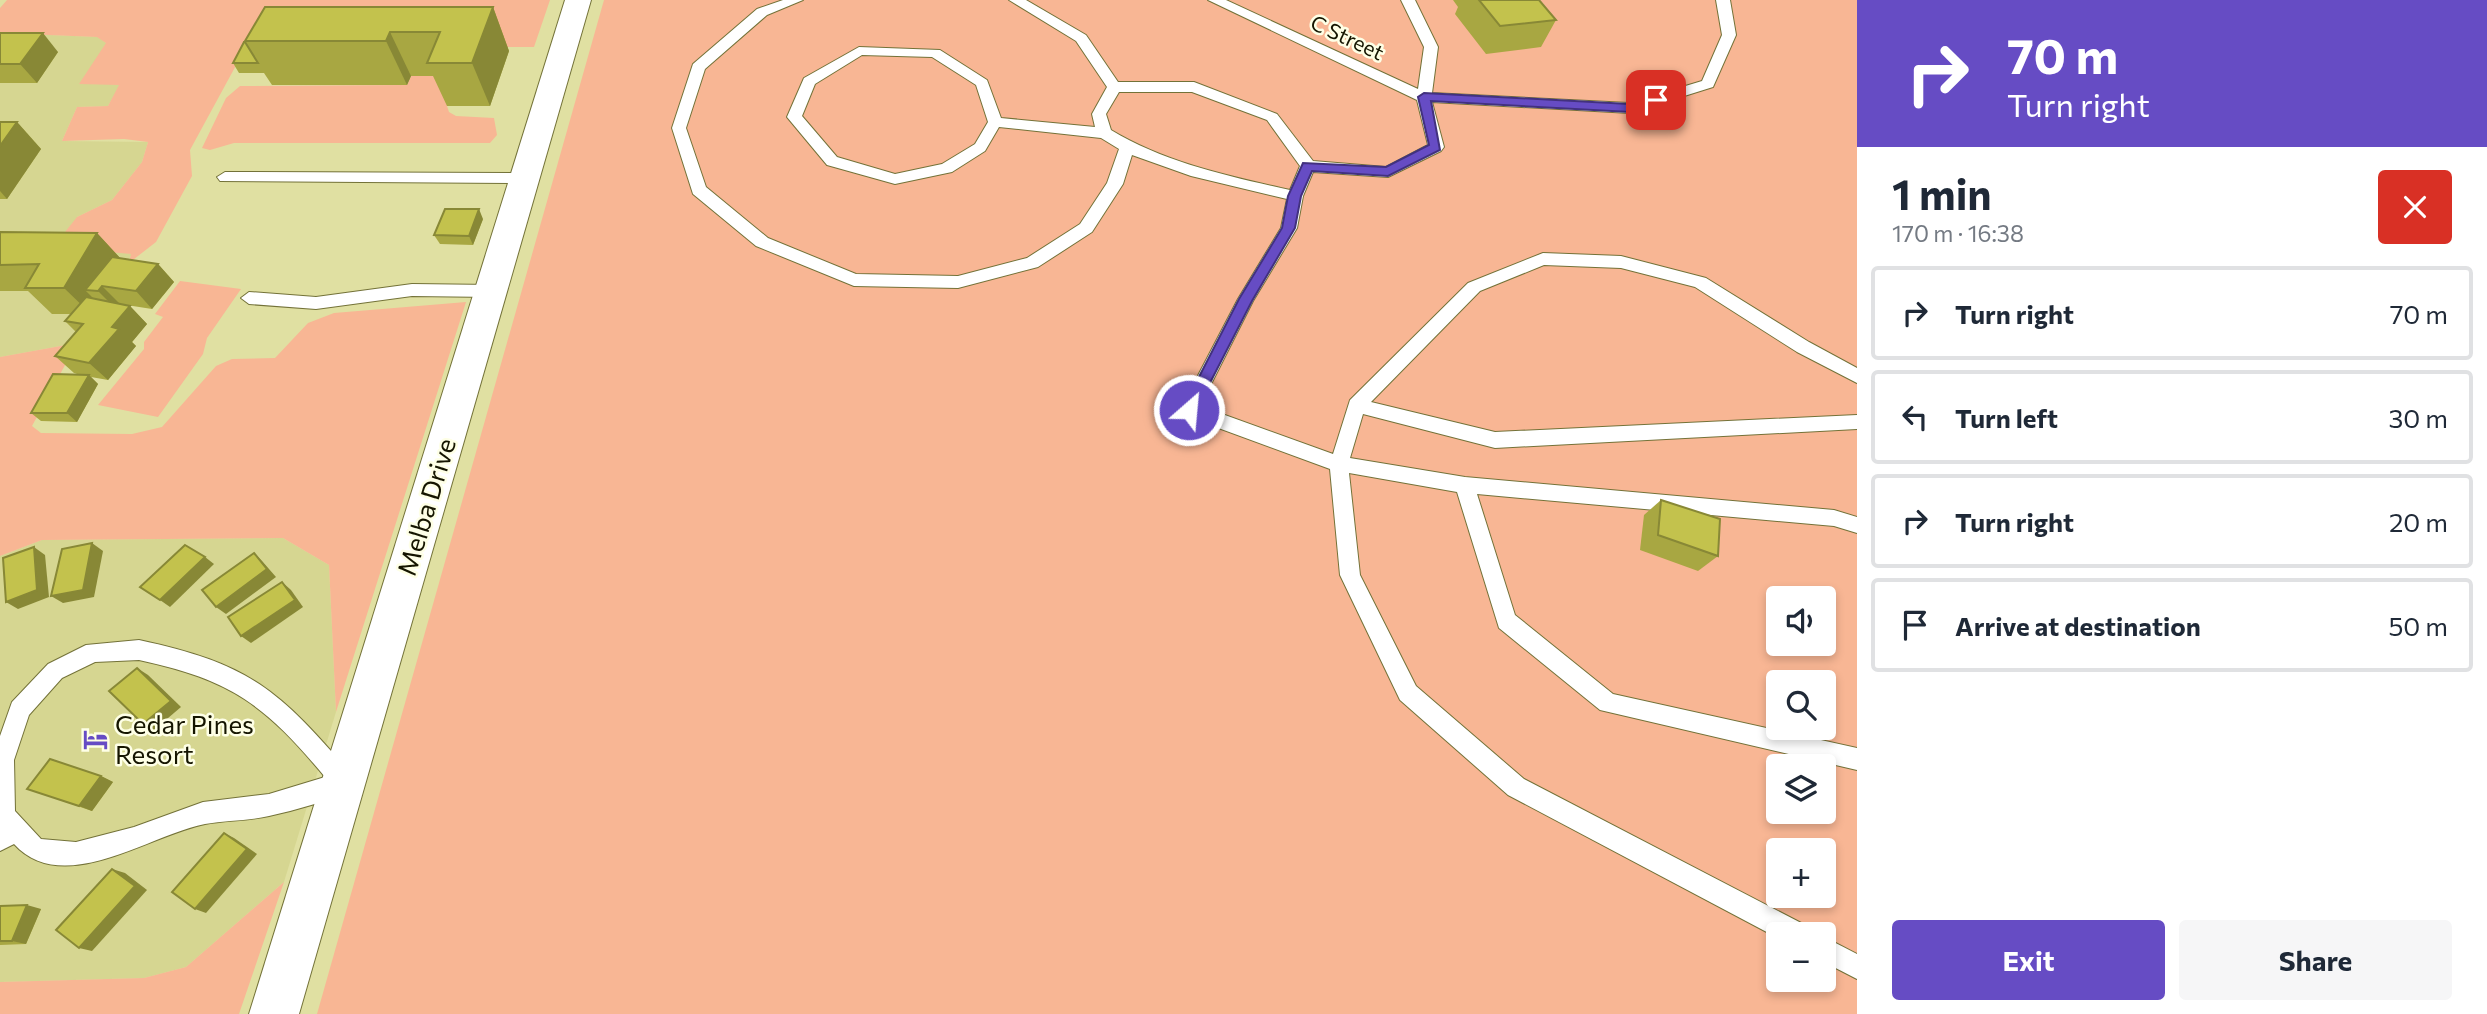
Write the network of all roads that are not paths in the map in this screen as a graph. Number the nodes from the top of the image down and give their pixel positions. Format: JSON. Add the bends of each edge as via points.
{"nodes":[{"id":1,"x":578,"y":0,"type":"edge"},
{"id":2,"x":796,"y":0,"type":"edge"},
{"id":3,"x":1016,"y":0,"type":"edge"},
{"id":4,"x":1214,"y":0,"type":"edge"},
{"id":5,"x":1408,"y":0,"type":"edge"},
{"id":6,"x":1723,"y":0,"type":"edge"},
{"id":7,"x":1114,"y":87,"type":"junction"},
{"id":8,"x":1424,"y":97,"type":"junction"},
{"id":9,"x":995,"y":122,"type":"junction"},
{"id":10,"x":1104,"y":133,"type":"junction"},
{"id":11,"x":1127,"y":148,"type":"junction"},
{"id":12,"x":1308,"y":166,"type":"junction"},
{"id":13,"x":225,"y":177,"type":"dead end"},
{"id":14,"x":526,"y":178,"type":"junction"},
{"id":15,"x":1295,"y":196,"type":"junction"},
{"id":16,"x":493,"y":291,"type":"junction"},
{"id":17,"x":249,"y":298,"type":"dead end"},
{"id":18,"x":1857,"y":376,"type":"edge"},
{"id":19,"x":1356,"y":405,"type":"junction"},
{"id":20,"x":1857,"y":422,"type":"edge"},
{"id":21,"x":1339,"y":464,"type":"junction"},
{"id":22,"x":1465,"y":485,"type":"junction"},
{"id":23,"x":1857,"y":525,"type":"edge"},
{"id":24,"x":1857,"y":759,"type":"edge"},
{"id":25,"x":344,"y":783,"type":"junction"},
{"id":26,"x":8,"y":835,"type":"edge"},
{"id":27,"x":1773,"y":922,"type":"edge"},
{"id":28,"x":1836,"y":956,"type":"edge"},
{"id":29,"x":1857,"y":967,"type":"edge"},
{"id":30,"x":274,"y":1014,"type":"edge"}],
"edges":[{"from":1,"to":14,"type":"street","name":"Melba Drive"},
{"from":2,"to":11,"type":"lane","via":[[762,12],[698,67],[679,128],[699,190],[762,242],[854,280],[958,282],[1031,263],[1086,228],[1115,184]]},
{"from":3,"to":7,"type":"lane","via":[[1081,38]]},
{"from":4,"to":8,"type":"lane","name":"C Street"},
{"from":5,"to":8,"type":"lane","via":[[1431,47]]},
{"from":6,"to":8,"type":"lane","via":[[1730,35],[1708,84],[1630,108]]},
{"from":7,"to":10,"type":"lane","via":[[1099,114]]},
{"from":7,"to":12,"type":"lane","via":[[1194,87],[1272,117]]},
{"from":8,"to":12,"type":"lane","via":[[1436,147],[1388,172]]},
{"from":9,"to":9,"type":"lane","via":[[982,83],[935,52],[859,51],[809,80],[794,117],[832,161],[895,179],[947,168],[980,147]]},
{"from":9,"to":10,"type":"lane"},
{"from":10,"to":11,"type":"lane"},
{"from":11,"to":15,"type":"lane","via":[[1235,183]]},
{"from":12,"to":15,"type":"lane"},
{"from":13,"to":14,"type":"lane"},
{"from":14,"to":16,"type":"street","name":"Melba Drive"},
{"from":15,"to":21,"type":"lane","via":[[1289,228],[1189,410]]},
{"from":16,"to":17,"type":"lane","via":[[412,290],[316,303]]},
{"from":16,"to":25,"type":"street","name":"Melba Drive"},
{"from":18,"to":19,"type":"lane","via":[[1700,282],[1621,262],[1543,259],[1474,287]]},
{"from":19,"to":20,"type":"lane","via":[[1495,440]]},
{"from":19,"to":21,"type":"lane"},
{"from":21,"to":22,"type":"lane"},
{"from":21,"to":27,"type":"lane","via":[[1350,575],[1408,693],[1516,787]]},
{"from":22,"to":23,"type":"lane","via":[[1834,518]]},
{"from":22,"to":24,"type":"lane","via":[[1506,621],[1608,704]]},
{"from":25,"to":26,"type":"lane","via":[[268,805],[203,813],[76,855],[35,850]]},
{"from":25,"to":26,"type":"lane","via":[[289,720],[239,681],[139,650],[93,652],[55,671],[20,709],[3,760]]},
{"from":25,"to":30,"type":"street","name":"Melba Drive"},
{"from":28,"to":29,"type":"lane"}]}
